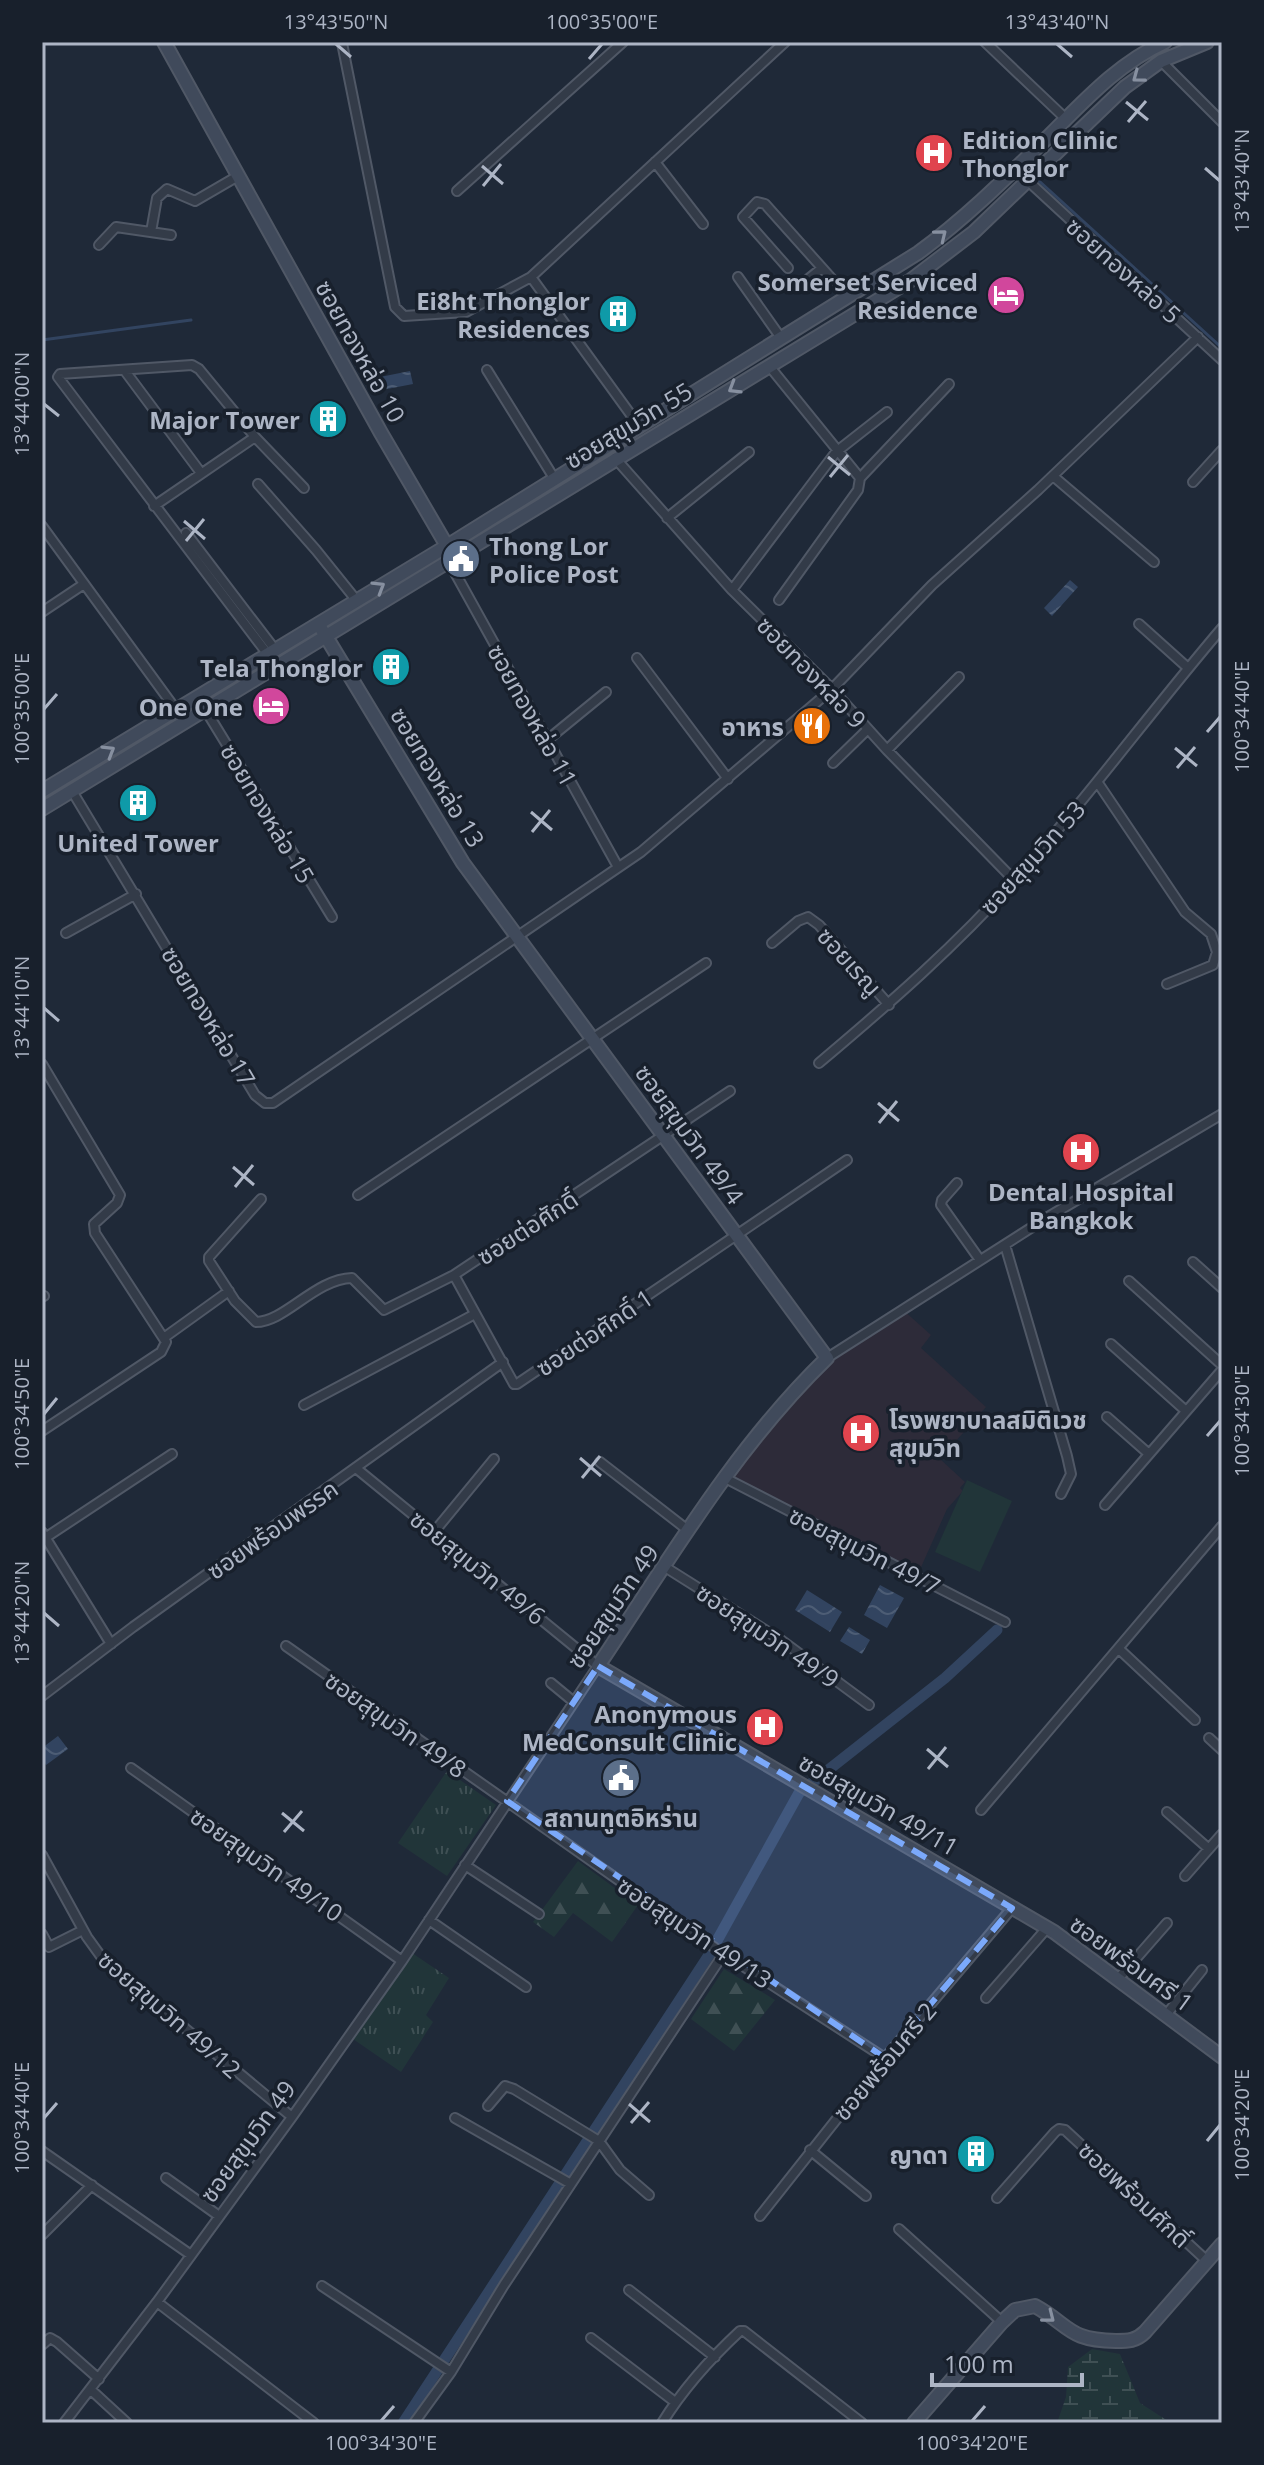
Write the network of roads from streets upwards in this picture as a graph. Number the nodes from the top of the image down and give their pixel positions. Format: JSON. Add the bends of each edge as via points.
{"nodes":[{"id":1,"x":164,"y":42,"type":"edge"},
{"id":2,"x":623,"y":42,"type":"edge"},
{"id":3,"x":785,"y":42,"type":"edge"},
{"id":4,"x":985,"y":42,"type":"edge"},
{"id":5,"x":1165,"y":42,"type":"edge"},
{"id":6,"x":1207,"y":42,"type":"edge"},
{"id":7,"x":342,"y":43,"type":"edge"},
{"id":8,"x":1149,"y":49,"type":"junction"},
{"id":9,"x":1161,"y":61,"type":"junction"},
{"id":10,"x":1066,"y":119,"type":"junction"},
{"id":11,"x":1222,"y":122,"type":"edge"},
{"id":12,"x":1078,"y":131,"type":"junction"},
{"id":13,"x":655,"y":162,"type":"junction"},
{"id":14,"x":1016,"y":168,"type":"junction"},
{"id":15,"x":238,"y":176,"type":"junction"},
{"id":16,"x":1027,"y":180,"type":"junction"},
{"id":17,"x":457,"y":191,"type":"dead end"},
{"id":18,"x":703,"y":224,"type":"dead end"},
{"id":19,"x":151,"y":232,"type":"junction"},
{"id":20,"x":171,"y":235,"type":"dead end"},
{"id":21,"x":99,"y":245,"type":"dead end"},
{"id":22,"x":788,"y":268,"type":"dead end"},
{"id":23,"x":822,"y":268,"type":"junction"},
{"id":24,"x":531,"y":277,"type":"junction"},
{"id":25,"x":738,"y":277,"type":"dead end"},
{"id":26,"x":801,"y":285,"type":"dead end"},
{"id":27,"x":848,"y":297,"type":"junction"},
{"id":28,"x":1198,"y":337,"type":"junction"},
{"id":29,"x":781,"y":338,"type":"junction"},
{"id":30,"x":759,"y":351,"type":"junction"},
{"id":31,"x":792,"y":353,"type":"junction"},
{"id":32,"x":1222,"y":360,"type":"edge"},
{"id":33,"x":770,"y":367,"type":"junction"},
{"id":34,"x":487,"y":370,"type":"dead end"},
{"id":35,"x":125,"y":371,"type":"junction"},
{"id":36,"x":949,"y":384,"type":"dead end"},
{"id":37,"x":887,"y":412,"type":"dead end"},
{"id":38,"x":639,"y":426,"type":"junction"},
{"id":39,"x":255,"y":437,"type":"junction"},
{"id":40,"x":647,"y":439,"type":"junction"},
{"id":41,"x":608,"y":445,"type":"junction"},
{"id":42,"x":1222,"y":450,"type":"edge"},
{"id":43,"x":749,"y":452,"type":"dead end"},
{"id":44,"x":836,"y":452,"type":"junction"},
{"id":45,"x":615,"y":458,"type":"junction"},
{"id":46,"x":201,"y":473,"type":"junction"},
{"id":47,"x":1053,"y":476,"type":"junction"},
{"id":48,"x":554,"y":478,"type":"junction"},
{"id":49,"x":860,"y":478,"type":"junction"},
{"id":50,"x":1193,"y":482,"type":"dead end"},
{"id":51,"x":258,"y":484,"type":"dead end"},
{"id":52,"x":304,"y":488,"type":"dead end"},
{"id":53,"x":154,"y":506,"type":"junction"},
{"id":54,"x":667,"y":518,"type":"junction"},
{"id":55,"x":42,"y":526,"type":"edge"},
{"id":56,"x":186,"y":533,"type":"dead end"},
{"id":57,"x":447,"y":546,"type":"junction"},
{"id":58,"x":449,"y":562,"type":"junction"},
{"id":59,"x":1154,"y":562,"type":"dead end"},
{"id":60,"x":84,"y":584,"type":"junction"},
{"id":61,"x":732,"y":590,"type":"junction"},
{"id":62,"x":779,"y":600,"type":"dead end"},
{"id":63,"x":357,"y":601,"type":"junction"},
{"id":64,"x":42,"y":612,"type":"edge"},
{"id":65,"x":1139,"y":624,"type":"dead end"},
{"id":66,"x":1222,"y":628,"type":"edge"},
{"id":67,"x":323,"y":630,"type":"junction"},
{"id":68,"x":272,"y":653,"type":"junction"},
{"id":69,"x":637,"y":658,"type":"dead end"},
{"id":70,"x":1188,"y":668,"type":"junction"},
{"id":71,"x":959,"y":677,"type":"dead end"},
{"id":72,"x":832,"y":689,"type":"junction"},
{"id":73,"x":606,"y":692,"type":"dead end"},
{"id":74,"x":202,"y":703,"type":"junction"},
{"id":75,"x":180,"y":717,"type":"junction"},
{"id":76,"x":868,"y":729,"type":"junction"},
{"id":77,"x":546,"y":741,"type":"junction"},
{"id":78,"x":887,"y":750,"type":"junction"},
{"id":79,"x":833,"y":763,"type":"dead end"},
{"id":80,"x":63,"y":779,"type":"junction"},
{"id":81,"x":728,"y":779,"type":"junction"},
{"id":82,"x":1098,"y":783,"type":"junction"},
{"id":83,"x":42,"y":791,"type":"edge"},
{"id":84,"x":72,"y":791,"type":"junction"},
{"id":85,"x":42,"y":809,"type":"edge"},
{"id":86,"x":618,"y":867,"type":"junction"},
{"id":87,"x":1014,"y":880,"type":"junction"},
{"id":88,"x":136,"y":894,"type":"junction"},
{"id":89,"x":332,"y":917,"type":"dead end"},
{"id":90,"x":1222,"y":930,"type":"edge"},
{"id":91,"x":66,"y":933,"type":"dead end"},
{"id":92,"x":1211,"y":934,"type":"junction"},
{"id":93,"x":517,"y":937,"type":"junction"},
{"id":94,"x":772,"y":943,"type":"dead end"},
{"id":95,"x":706,"y":963,"type":"dead end"},
{"id":96,"x":1167,"y":984,"type":"dead end"},
{"id":97,"x":889,"y":1005,"type":"junction"},
{"id":98,"x":591,"y":1037,"type":"junction"},
{"id":99,"x":819,"y":1063,"type":"dead end"},
{"id":100,"x":42,"y":1064,"type":"edge"},
{"id":101,"x":730,"y":1091,"type":"dead end"},
{"id":102,"x":1222,"y":1114,"type":"edge"},
{"id":103,"x":664,"y":1136,"type":"junction"},
{"id":104,"x":847,"y":1160,"type":"dead end"},
{"id":105,"x":957,"y":1183,"type":"dead end"},
{"id":106,"x":358,"y":1195,"type":"dead end"},
{"id":107,"x":261,"y":1199,"type":"dead end"},
{"id":108,"x":737,"y":1236,"type":"junction"},
{"id":109,"x":1005,"y":1245,"type":"junction"},
{"id":110,"x":980,"y":1260,"type":"junction"},
{"id":111,"x":1193,"y":1262,"type":"dead end"},
{"id":112,"x":454,"y":1275,"type":"junction"},
{"id":113,"x":1129,"y":1281,"type":"dead end"},
{"id":114,"x":1222,"y":1288,"type":"edge"},
{"id":115,"x":229,"y":1291,"type":"junction"},
{"id":116,"x":475,"y":1314,"type":"junction"},
{"id":117,"x":165,"y":1337,"type":"junction"},
{"id":118,"x":1111,"y":1344,"type":"dead end"},
{"id":119,"x":827,"y":1358,"type":"junction"},
{"id":120,"x":503,"y":1362,"type":"junction"},
{"id":121,"x":1222,"y":1368,"type":"edge"},
{"id":122,"x":304,"y":1405,"type":"dead end"},
{"id":123,"x":1186,"y":1411,"type":"junction"},
{"id":124,"x":1107,"y":1417,"type":"dead end"},
{"id":125,"x":42,"y":1431,"type":"edge"},
{"id":126,"x":172,"y":1454,"type":"dead end"},
{"id":127,"x":1149,"y":1454,"type":"junction"},
{"id":128,"x":494,"y":1459,"type":"dead end"},
{"id":129,"x":600,"y":1462,"type":"dead end"},
{"id":130,"x":357,"y":1469,"type":"junction"},
{"id":131,"x":725,"y":1478,"type":"junction"},
{"id":132,"x":1061,"y":1494,"type":"dead end"},
{"id":133,"x":1105,"y":1505,"type":"dead end"},
{"id":134,"x":1222,"y":1526,"type":"edge"},
{"id":135,"x":689,"y":1531,"type":"junction"},
{"id":136,"x":434,"y":1532,"type":"junction"},
{"id":137,"x":44,"y":1535,"type":"edge"},
{"id":138,"x":665,"y":1567,"type":"junction"},
{"id":139,"x":1005,"y":1622,"type":"dead end"},
{"id":140,"x":111,"y":1644,"type":"junction"},
{"id":141,"x":286,"y":1646,"type":"dead end"},
{"id":142,"x":1119,"y":1649,"type":"junction"},
{"id":143,"x":598,"y":1666,"type":"junction"},
{"id":144,"x":551,"y":1683,"type":"dead end"},
{"id":145,"x":42,"y":1696,"type":"edge"},
{"id":146,"x":574,"y":1702,"type":"junction"},
{"id":147,"x":869,"y":1705,"type":"dead end"},
{"id":148,"x":1195,"y":1720,"type":"dead end"},
{"id":149,"x":1209,"y":1738,"type":"dead end"},
{"id":150,"x":1222,"y":1750,"type":"edge"},
{"id":151,"x":131,"y":1768,"type":"dead end"},
{"id":152,"x":507,"y":1801,"type":"junction"},
{"id":153,"x":981,"y":1810,"type":"dead end"},
{"id":154,"x":1167,"y":1812,"type":"dead end"},
{"id":155,"x":1222,"y":1834,"type":"edge"},
{"id":156,"x":1209,"y":1849,"type":"junction"},
{"id":157,"x":42,"y":1855,"type":"edge"},
{"id":158,"x":465,"y":1865,"type":"junction"},
{"id":159,"x":1185,"y":1876,"type":"dead end"},
{"id":160,"x":1012,"y":1908,"type":"junction"},
{"id":161,"x":539,"y":1914,"type":"dead end"},
{"id":162,"x":429,"y":1920,"type":"junction"},
{"id":163,"x":1167,"y":1923,"type":"dead end"},
{"id":164,"x":1047,"y":1928,"type":"junction"},
{"id":165,"x":83,"y":1930,"type":"junction"},
{"id":166,"x":42,"y":1934,"type":"edge"},
{"id":167,"x":46,"y":1949,"type":"edge"},
{"id":168,"x":724,"y":1953,"type":"junction"},
{"id":169,"x":402,"y":1961,"type":"junction"},
{"id":170,"x":1202,"y":1970,"type":"dead end"},
{"id":171,"x":1118,"y":1979,"type":"junction"},
{"id":172,"x":526,"y":1987,"type":"dead end"},
{"id":173,"x":986,"y":1998,"type":"dead end"},
{"id":174,"x":1166,"y":2015,"type":"junction"},
{"id":175,"x":1222,"y":2057,"type":"edge"},
{"id":176,"x":885,"y":2058,"type":"junction"},
{"id":177,"x":488,"y":2106,"type":"dead end"},
{"id":178,"x":292,"y":2117,"type":"junction"},
{"id":179,"x":455,"y":2118,"type":"dead end"},
{"id":180,"x":599,"y":2141,"type":"junction"},
{"id":181,"x":810,"y":2150,"type":"junction"},
{"id":182,"x":42,"y":2151,"type":"edge"},
{"id":183,"x":166,"y":2178,"type":"dead end"},
{"id":184,"x":571,"y":2184,"type":"junction"},
{"id":185,"x":92,"y":2185,"type":"junction"},
{"id":186,"x":649,"y":2195,"type":"dead end"},
{"id":187,"x":866,"y":2196,"type":"dead end"},
{"id":188,"x":997,"y":2198,"type":"dead end"},
{"id":189,"x":219,"y":2216,"type":"junction"},
{"id":190,"x":760,"y":2216,"type":"dead end"},
{"id":191,"x":899,"y":2229,"type":"dead end"},
{"id":192,"x":42,"y":2235,"type":"edge"},
{"id":193,"x":1222,"y":2244,"type":"edge"},
{"id":194,"x":191,"y":2255,"type":"junction"},
{"id":195,"x":1207,"y":2261,"type":"junction"},
{"id":196,"x":322,"y":2286,"type":"dead end"},
{"id":197,"x":629,"y":2290,"type":"dead end"},
{"id":198,"x":157,"y":2302,"type":"junction"},
{"id":199,"x":1002,"y":2322,"type":"junction"},
{"id":200,"x":591,"y":2338,"type":"dead end"},
{"id":201,"x":42,"y":2345,"type":"edge"},
{"id":202,"x":715,"y":2357,"type":"junction"},
{"id":203,"x":451,"y":2372,"type":"junction"},
{"id":204,"x":99,"y":2379,"type":"junction"},
{"id":205,"x":90,"y":2389,"type":"junction"},
{"id":206,"x":675,"y":2402,"type":"junction"},
{"id":207,"x":64,"y":2423,"type":"edge"},
{"id":208,"x":127,"y":2423,"type":"edge"},
{"id":209,"x":314,"y":2423,"type":"edge"},
{"id":210,"x":414,"y":2423,"type":"edge"},
{"id":211,"x":662,"y":2423,"type":"edge"},
{"id":212,"x":862,"y":2423,"type":"edge"},
{"id":213,"x":914,"y":2423,"type":"edge"}],
"edges":[{"from":1,"to":15,"type":"street","name":"ซอยทองหล่อ 10"},
{"from":2,"to":17,"type":"street"},
{"from":3,"to":13,"type":"street"},
{"from":4,"to":10,"type":"street"},
{"from":5,"to":8,"type":"street","name":"ซอยสุขุมวิท 55"},
{"from":6,"to":9,"type":"street","name":"ซอยสุขุมวิท 55"},
{"from":7,"to":24,"type":"street","via":[[395,307],[404,316],[466,312]]},
{"from":8,"to":9,"type":"street"},
{"from":8,"to":10,"type":"street","name":"ซอยสุขุมวิท 55","via":[[1108,78]]},
{"from":9,"to":11,"type":"street"},
{"from":9,"to":12,"type":"street","name":"ซอยสุขุมวิท 55","one_way":true},
{"from":10,"to":12,"type":"street"},
{"from":10,"to":14,"type":"street","name":"ซอยสุขุมวิท 55"},
{"from":12,"to":16,"type":"street","name":"ซอยสุขุมวิท 55"},
{"from":13,"to":18,"type":"street"},
{"from":13,"to":24,"type":"street"},
{"from":14,"to":16,"type":"street"},
{"from":27,"to":14,"type":"street","name":"ซอยสุขุมวิท 55","one_way":true,"via":[[944,234]]},
{"from":15,"to":19,"type":"street","via":[[195,201],[167,189],[157,198]]},
{"from":15,"to":57,"type":"street","name":"ซอยทองหล่อ 10"},
{"from":16,"to":28,"type":"street","name":"ซอยทองหล่อ 5"},
{"from":16,"to":31,"type":"street","name":"ซอยสุขุมวิท 55","via":[[939,260]]},
{"from":19,"to":20,"type":"street"},
{"from":19,"to":21,"type":"street","via":[[116,227]]},
{"from":22,"to":23,"type":"street","via":[[743,217],[757,202],[765,204]]},
{"from":23,"to":26,"type":"street"},
{"from":23,"to":27,"type":"street"},
{"from":24,"to":38,"type":"street"},
{"from":25,"to":29,"type":"street"},
{"from":27,"to":29,"type":"street","name":"ซอยสุขุมวิท 55"},
{"from":28,"to":32,"type":"street","name":"ซอยทองหล่อ 5"},
{"from":28,"to":47,"type":"street"},
{"from":29,"to":30,"type":"street","name":"ซอยสุขุมวิท 55"},
{"from":29,"to":31,"type":"street"},
{"from":30,"to":33,"type":"street"},
{"from":30,"to":38,"type":"street","name":"ซอยสุขุมวิท 55"},
{"from":31,"to":33,"type":"street","name":"ซอยสุขุมวิท 55"},
{"from":33,"to":40,"type":"street","name":"ซอยสุขุมวิท 55","one_way":true},
{"from":33,"to":44,"type":"street"},
{"from":34,"to":48,"type":"street"},
{"from":35,"to":39,"type":"street","via":[[192,365]]},
{"from":35,"to":46,"type":"street"},
{"from":35,"to":53,"type":"street","via":[[58,377]]},
{"from":36,"to":49,"type":"street"},
{"from":37,"to":44,"type":"street"},
{"from":38,"to":40,"type":"street"},
{"from":38,"to":41,"type":"street","name":"ซอยสุขุมวิท 55"},
{"from":39,"to":46,"type":"street"},
{"from":39,"to":52,"type":"street"},
{"from":40,"to":45,"type":"street","name":"ซอยสุขุมวิท 55"},
{"from":41,"to":45,"type":"street"},
{"from":41,"to":48,"type":"street","name":"ซอยสุขุมวิท 55"},
{"from":42,"to":50,"type":"street"},
{"from":43,"to":54,"type":"street"},
{"from":44,"to":49,"type":"street"},
{"from":44,"to":61,"type":"street"},
{"from":45,"to":54,"type":"street","name":"ซอยทองหล่อ 9"},
{"from":45,"to":58,"type":"street","name":"ซอยสุขุมวิท 55"},
{"from":46,"to":53,"type":"street"},
{"from":47,"to":59,"type":"street"},
{"from":47,"to":72,"type":"street","via":[[932,585]]},
{"from":48,"to":57,"type":"street","name":"ซอยสุขุมวิท 55"},
{"from":49,"to":62,"type":"street","via":[[858,490]]},
{"from":51,"to":63,"type":"street"},
{"from":53,"to":68,"type":"street"},
{"from":54,"to":61,"type":"street","name":"ซอยทองหล่อ 9"},
{"from":55,"to":60,"type":"street"},
{"from":56,"to":68,"type":"street"},
{"from":57,"to":58,"type":"street"},
{"from":63,"to":57,"type":"street","name":"ซอยสุขุมวิท 55","one_way":true},
{"from":58,"to":67,"type":"street","name":"ซอยสุขุมวิท 55"},
{"from":58,"to":77,"type":"street","name":"ซอยทองหล่อ 11"},
{"from":60,"to":64,"type":"street"},
{"from":60,"to":75,"type":"street"},
{"from":61,"to":72,"type":"street","name":"ซอยทองหล่อ 9"},
{"from":63,"to":67,"type":"street","name":"ซอยสุขุมวิท 55"},
{"from":65,"to":70,"type":"street"},
{"from":66,"to":70,"type":"street","name":"ซอยสุขุมวิท 53"},
{"from":67,"to":68,"type":"street","name":"ซอยสุขุมวิท 55"},
{"from":67,"to":74,"type":"street","name":"ซอยสุขุมวิท 55"},
{"from":67,"to":93,"type":"street","name":"ซอยทองหล่อ 13","via":[[458,855]]},
{"from":68,"to":74,"type":"street","name":"ซอยสุขุมวิท 55"},
{"from":69,"to":81,"type":"street"},
{"from":70,"to":82,"type":"street","name":"ซอยสุขุมวิท 53"},
{"from":71,"to":78,"type":"street"},
{"from":72,"to":76,"type":"street","name":"ซอยทองหล่อ 9"},
{"from":72,"to":81,"type":"street"},
{"from":73,"to":77,"type":"street"},
{"from":74,"to":75,"type":"street","name":"ซอยสุขุมวิท 55"},
{"from":74,"to":89,"type":"street","name":"ซอยทองหล่อ 15"},
{"from":80,"to":75,"type":"street","name":"ซอยสุขุมวิท 55","one_way":true},
{"from":75,"to":84,"type":"street","name":"ซอยสุขุมวิท 55"},
{"from":76,"to":78,"type":"street","name":"ซอยทองหล่อ 9"},
{"from":76,"to":79,"type":"street"},
{"from":77,"to":86,"type":"street","name":"ซอยทองหล่อ 11"},
{"from":78,"to":87,"type":"street","name":"ซอยทองหล่อ 9"},
{"from":80,"to":83,"type":"street","name":"ซอยสุขุมวิท 55"},
{"from":80,"to":84,"type":"street"},
{"from":81,"to":86,"type":"street"},
{"from":82,"to":87,"type":"street","name":"ซอยสุขุมวิท 53"},
{"from":82,"to":92,"type":"street","via":[[1185,912]]},
{"from":84,"to":85,"type":"street","name":"ซอยสุขุมวิท 55"},
{"from":84,"to":88,"type":"street","name":"ซอยทองหล่อ 17"},
{"from":86,"to":93,"type":"street"},
{"from":87,"to":97,"type":"street","name":"ซอยสุขุมวิท 53"},
{"from":88,"to":91,"type":"street"},
{"from":88,"to":93,"type":"street","name":"ซอยทองหล่อ 17","via":[[255,1095],[269,1104]]},
{"from":90,"to":92,"type":"street"},
{"from":92,"to":96,"type":"street","via":[[1217,952],[1213,965]]},
{"from":93,"to":98,"type":"street","name":"ซอยสุขุมวิท 49/4"},
{"from":94,"to":97,"type":"street","name":"ซอยเรณู","via":[[808,917]]},
{"from":95,"to":98,"type":"street"},
{"from":97,"to":99,"type":"street","name":"ซอยสุขุมวิท 53"},
{"from":98,"to":103,"type":"street","name":"ซอยสุขุมวิท 49/4"},
{"from":98,"to":106,"type":"street"},
{"from":100,"to":117,"type":"street","via":[[120,1195],[96,1222],[95,1233]]},
{"from":101,"to":103,"type":"street","name":"ซอยต่อศักดิ์"},
{"from":102,"to":109,"type":"street","name":"ซอยสุขุมวิท 49"},
{"from":103,"to":108,"type":"street","name":"ซอยสุขุมวิท 49/4"},
{"from":103,"to":112,"type":"street","name":"ซอยต่อศักดิ์"},
{"from":104,"to":108,"type":"street"},
{"from":105,"to":110,"type":"street","via":[[941,1205]]},
{"from":107,"to":115,"type":"street","via":[[209,1257]]},
{"from":108,"to":119,"type":"street","name":"ซอยสุขุมวิท 49/4"},
{"from":108,"to":120,"type":"street","name":"ซอยต่อศักดิ์ 1","via":[[519,1383],[514,1384]]},
{"from":109,"to":110,"type":"street","name":"ซอยสุขุมวิท 49"},
{"from":109,"to":132,"type":"street","via":[[1067,1456],[1071,1474]]},
{"from":110,"to":119,"type":"street","name":"ซอยสุขุมวิท 49"},
{"from":111,"to":114,"type":"street"},
{"from":112,"to":115,"type":"street","name":"ซอยต่อศักดิ์","via":[[384,1310],[352,1278],[342,1278],[262,1323]]},
{"from":112,"to":116,"type":"street","name":"ซอยต่อศักดิ์ 1"},
{"from":113,"to":121,"type":"street"},
{"from":115,"to":117,"type":"street"},
{"from":116,"to":120,"type":"street","name":"ซอยต่อศักดิ์ 1"},
{"from":116,"to":122,"type":"street"},
{"from":117,"to":125,"type":"street","via":[[161,1352]]},
{"from":118,"to":123,"type":"street"},
{"from":119,"to":131,"type":"street","name":"ซอยสุขุมวิท 49","via":[[780,1406]]},
{"from":120,"to":130,"type":"street","name":"ซอยพร้อมพรรค"},
{"from":121,"to":123,"type":"street"},
{"from":123,"to":127,"type":"street"},
{"from":124,"to":127,"type":"street"},
{"from":126,"to":137,"type":"street"},
{"from":127,"to":133,"type":"street"},
{"from":128,"to":136,"type":"street"},
{"from":129,"to":135,"type":"street"},
{"from":130,"to":136,"type":"street","name":"ซอยสุขุมวิท 49/6"},
{"from":130,"to":140,"type":"street","name":"ซอยพร้อมพรรค"},
{"from":131,"to":135,"type":"street","name":"ซอยสุขุมวิท 49"},
{"from":131,"to":139,"type":"street","name":"ซอยสุขุมวิท 49/7"},
{"from":134,"to":142,"type":"street"},
{"from":135,"to":138,"type":"street","name":"ซอยสุขุมวิท 49"},
{"from":136,"to":143,"type":"street","name":"ซอยสุขุมวิท 49/6"},
{"from":137,"to":140,"type":"street"},
{"from":138,"to":143,"type":"street","name":"ซอยสุขุมวิท 49"},
{"from":138,"to":147,"type":"street","name":"ซอยสุขุมวิท 49/9","via":[[781,1640]]},
{"from":140,"to":145,"type":"street","name":"ซอยพร้อมพรรค"},
{"from":141,"to":152,"type":"street","name":"ซอยสุขุมวิท 49/8"},
{"from":142,"to":148,"type":"street"},
{"from":142,"to":153,"type":"street"},
{"from":143,"to":146,"type":"street","name":"ซอยสุขุมวิท 49"},
{"from":143,"to":160,"type":"street","name":"ซอยสุขุมวิท 49/11"},
{"from":144,"to":146,"type":"street"},
{"from":146,"to":152,"type":"street","name":"ซอยสุขุมวิท 49"},
{"from":149,"to":150,"type":"street"},
{"from":151,"to":169,"type":"street","name":"ซอยสุขุมวิท 49/10"},
{"from":152,"to":158,"type":"street","name":"ซอยสุขุมวิท 49"},
{"from":152,"to":168,"type":"street","name":"ซอยสุขุมวิท 49/13"},
{"from":154,"to":156,"type":"street"},
{"from":155,"to":156,"type":"street"},
{"from":156,"to":159,"type":"street"},
{"from":157,"to":165,"type":"street","name":"ซอยสุขุมวิท 49/12"},
{"from":158,"to":161,"type":"street"},
{"from":158,"to":162,"type":"street","name":"ซอยสุขุมวิท 49"},
{"from":160,"to":164,"type":"street","name":"ซอยพร้อมศรี 1"},
{"from":160,"to":176,"type":"street","name":"ซอยพร้อมศรี 2"},
{"from":162,"to":169,"type":"street","name":"ซอยสุขุมวิท 49"},
{"from":162,"to":172,"type":"street"},
{"from":163,"to":171,"type":"street"},
{"from":164,"to":171,"type":"street","name":"ซอยพร้อมศรี 1"},
{"from":164,"to":173,"type":"street"},
{"from":165,"to":167,"type":"street"},
{"from":165,"to":178,"type":"street","name":"ซอยสุขุมวิท 49/12","via":[[118,1975]]},
{"from":166,"to":167,"type":"street"},
{"from":168,"to":176,"type":"street","name":"ซอยสุขุมวิท 49/13"},
{"from":168,"to":180,"type":"street"},
{"from":169,"to":178,"type":"street","name":"ซอยสุขุมวิท 49"},
{"from":170,"to":174,"type":"street"},
{"from":171,"to":174,"type":"street","name":"ซอยพร้อมศรี 1"},
{"from":174,"to":175,"type":"street","name":"ซอยพร้อมศรี 1"},
{"from":176,"to":181,"type":"street","name":"ซอยพร้อมศรี 2"},
{"from":177,"to":180,"type":"street","via":[[509,2087]]},
{"from":178,"to":189,"type":"street","name":"ซอยสุขุมวิท 49"},
{"from":179,"to":184,"type":"street"},
{"from":180,"to":184,"type":"street"},
{"from":180,"to":186,"type":"street","via":[[620,2170]]},
{"from":181,"to":187,"type":"street"},
{"from":181,"to":190,"type":"street","name":"ซอยพร้อมศรี 2"},
{"from":182,"to":185,"type":"street"},
{"from":183,"to":189,"type":"street"},
{"from":184,"to":203,"type":"street"},
{"from":185,"to":192,"type":"street"},
{"from":185,"to":194,"type":"street"},
{"from":188,"to":195,"type":"street","name":"ซอยพร้อมศักดิ์","via":[[1055,2132],[1065,2130]]},
{"from":189,"to":194,"type":"street","name":"ซอยสุขุมวิท 49"},
{"from":191,"to":199,"type":"street"},
{"from":193,"to":195,"type":"street"},
{"from":194,"to":198,"type":"street","name":"ซอยสุขุมวิท 49"},
{"from":199,"to":195,"type":"street","one_way":true,"via":[[1015,2310],[1035,2306],[1083,2338],[1134,2340]]},
{"from":196,"to":203,"type":"street"},
{"from":197,"to":202,"type":"street"},
{"from":198,"to":204,"type":"street","name":"ซอยสุขุมวิท 49"},
{"from":198,"to":209,"type":"street"},
{"from":199,"to":213,"type":"street"},
{"from":200,"to":206,"type":"street"},
{"from":201,"to":204,"type":"street","via":[[50,2338]]},
{"from":202,"to":206,"type":"street"},
{"from":202,"to":212,"type":"street","via":[[744,2331]]},
{"from":203,"to":210,"type":"street"},
{"from":204,"to":205,"type":"street","name":"ซอยสุขุมวิท 49"},
{"from":205,"to":207,"type":"street","name":"ซอยสุขุมวิท 49"},
{"from":205,"to":208,"type":"street"},
{"from":206,"to":211,"type":"street"}]}
